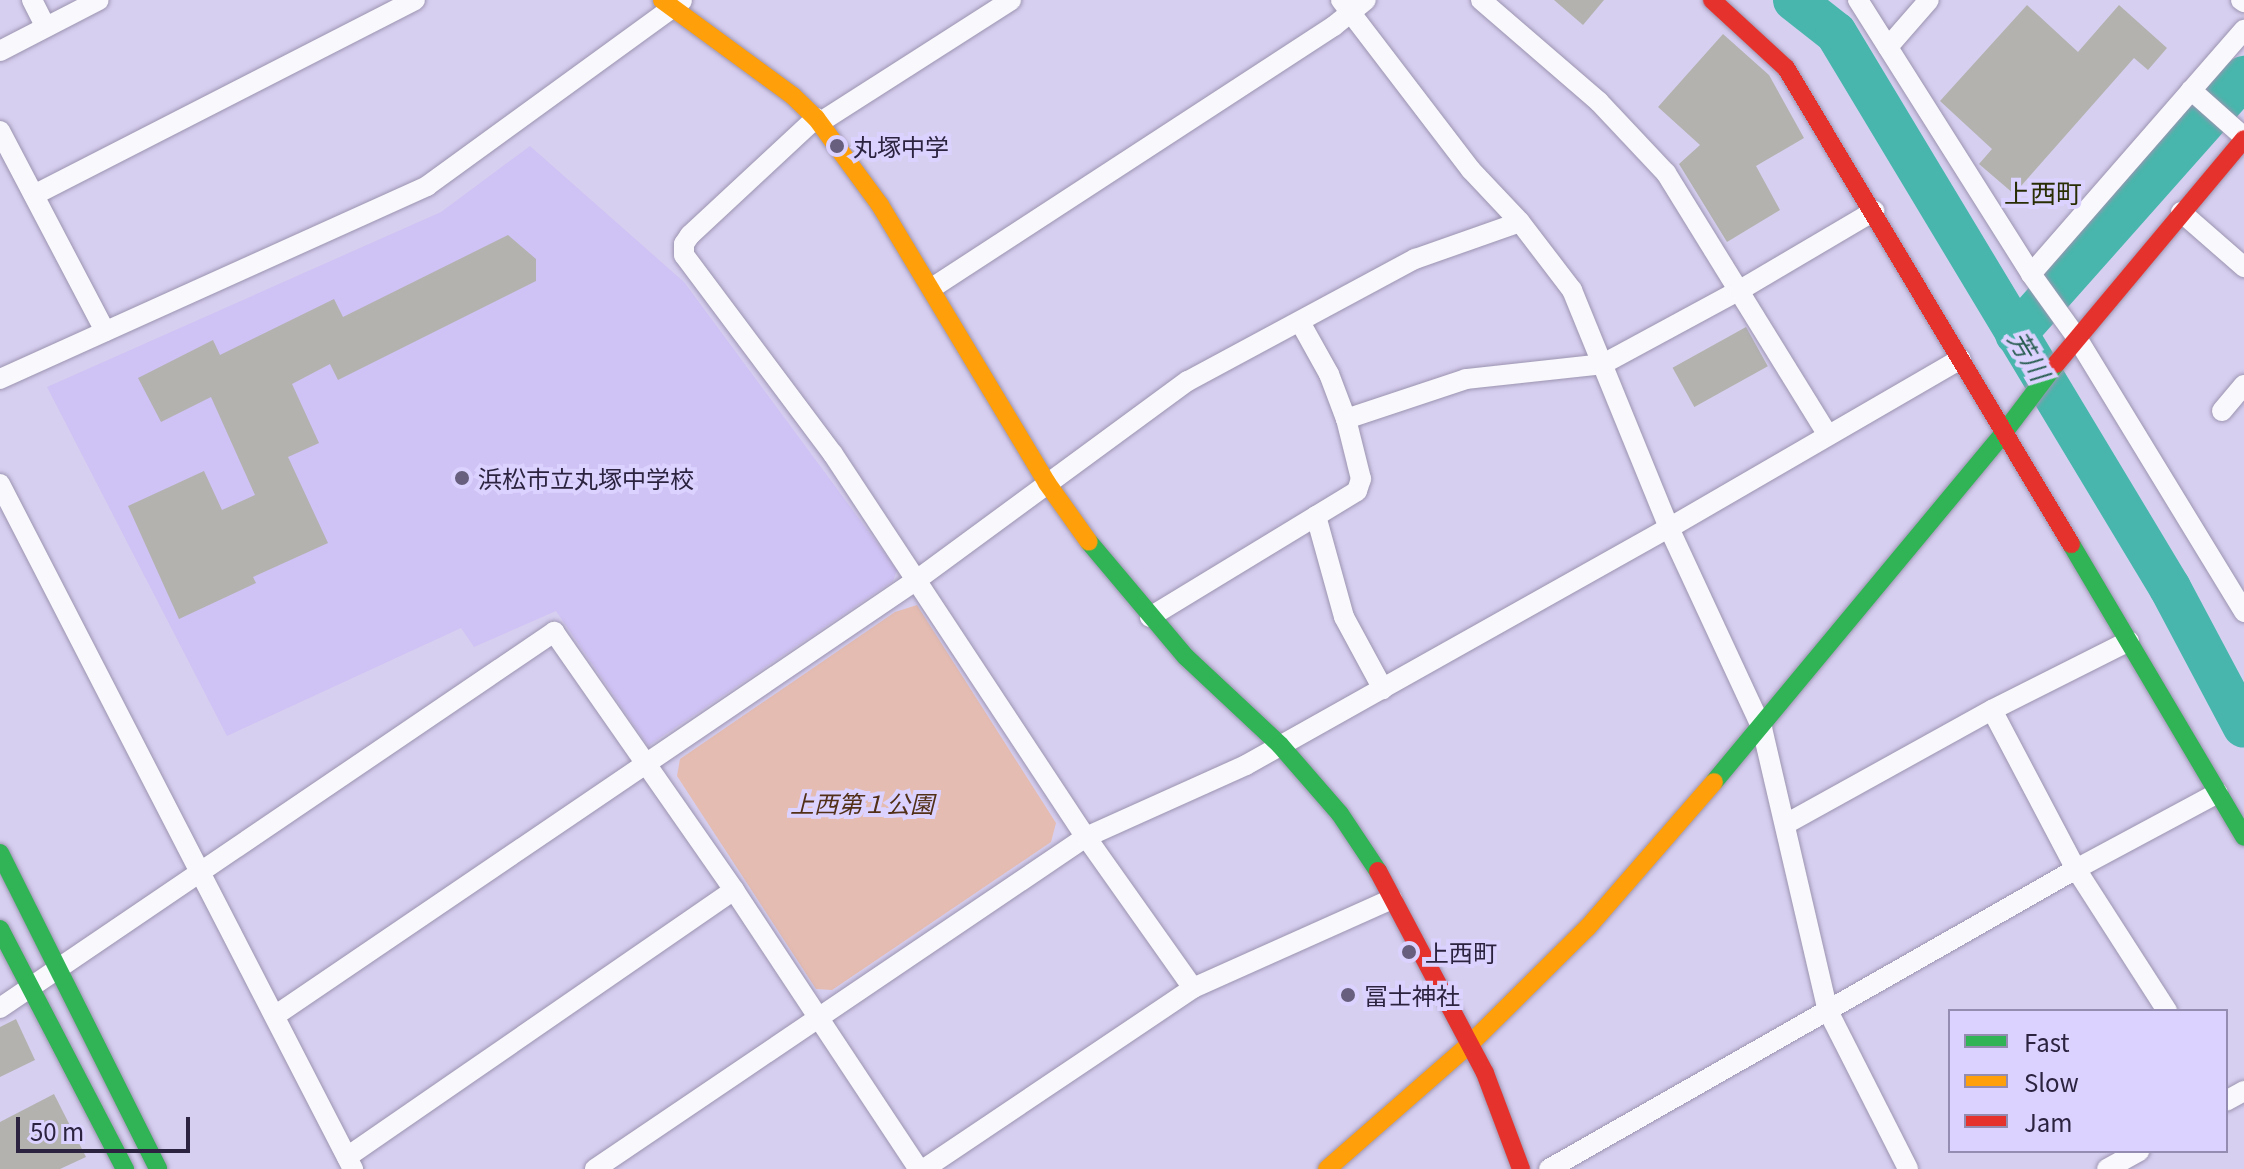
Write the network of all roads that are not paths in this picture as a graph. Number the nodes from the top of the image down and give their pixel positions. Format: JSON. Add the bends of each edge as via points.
{"nodes":[{"id":1,"x":32,"y":0,"type":"edge"},
{"id":2,"x":99,"y":0,"type":"edge"},
{"id":3,"x":415,"y":0,"type":"edge"},
{"id":4,"x":1011,"y":0,"type":"edge"},
{"id":5,"x":1481,"y":0,"type":"edge"},
{"id":6,"x":1712,"y":0,"type":"edge"},
{"id":7,"x":1858,"y":0,"type":"edge"},
{"id":8,"x":1929,"y":0,"type":"edge"},
{"id":9,"x":673,"y":2,"type":"edge"},
{"id":10,"x":1353,"y":5,"type":"edge"},
{"id":11,"x":46,"y":27,"type":"junction"},
{"id":12,"x":2244,"y":30,"type":"edge"},
{"id":13,"x":1888,"y":47,"type":"junction"},
{"id":14,"x":0,"y":51,"type":"edge"},
{"id":15,"x":2195,"y":94,"type":"junction"},
{"id":16,"x":817,"y":120,"type":"junction"},
{"id":17,"x":0,"y":131,"type":"edge"},
{"id":18,"x":2244,"y":138,"type":"edge"},
{"id":19,"x":34,"y":195,"type":"junction"},
{"id":20,"x":1874,"y":211,"type":"junction"},
{"id":21,"x":2181,"y":212,"type":"junction"},
{"id":22,"x":1520,"y":222,"type":"junction"},
{"id":23,"x":2244,"y":267,"type":"edge"},
{"id":24,"x":2035,"y":280,"type":"junction"},
{"id":25,"x":932,"y":288,"type":"junction"},
{"id":26,"x":1740,"y":290,"type":"junction"},
{"id":27,"x":1300,"y":322,"type":"junction"},
{"id":28,"x":105,"y":331,"type":"junction"},
{"id":29,"x":2072,"y":343,"type":"junction"},
{"id":30,"x":1960,"y":359,"type":"junction"},
{"id":31,"x":1603,"y":364,"type":"junction"},
{"id":32,"x":0,"y":379,"type":"edge"},
{"id":33,"x":2244,"y":385,"type":"edge"},
{"id":34,"x":2222,"y":411,"type":"dead end"},
{"id":35,"x":1346,"y":419,"type":"junction"},
{"id":36,"x":2006,"y":430,"type":"junction"},
{"id":37,"x":1828,"y":435,"type":"junction"},
{"id":38,"x":1047,"y":483,"type":"junction"},
{"id":39,"x":0,"y":484,"type":"edge"},
{"id":40,"x":1316,"y":516,"type":"junction"},
{"id":41,"x":1669,"y":528,"type":"junction"},
{"id":42,"x":918,"y":579,"type":"junction"},
{"id":43,"x":2244,"y":612,"type":"edge"},
{"id":44,"x":1150,"y":617,"type":"junction"},
{"id":45,"x":2129,"y":641,"type":"junction"},
{"id":46,"x":1383,"y":689,"type":"junction"},
{"id":47,"x":1992,"y":710,"type":"junction"},
{"id":48,"x":1762,"y":728,"type":"junction"},
{"id":49,"x":1280,"y":745,"type":"junction"},
{"id":50,"x":645,"y":762,"type":"junction"},
{"id":51,"x":2218,"y":793,"type":"junction"},
{"id":52,"x":1786,"y":824,"type":"junction"},
{"id":53,"x":1086,"y":837,"type":"junction"},
{"id":54,"x":2244,"y":837,"type":"edge"},
{"id":55,"x":0,"y":853,"type":"edge"},
{"id":56,"x":2076,"y":869,"type":"junction"},
{"id":57,"x":199,"y":871,"type":"junction"},
{"id":58,"x":734,"y":890,"type":"junction"},
{"id":59,"x":1392,"y":899,"type":"junction"},
{"id":60,"x":0,"y":929,"type":"edge"},
{"id":61,"x":58,"y":969,"type":"junction"},
{"id":62,"x":1193,"y":988,"type":"junction"},
{"id":63,"x":28,"y":989,"type":"junction"},
{"id":64,"x":0,"y":1008,"type":"edge"},
{"id":65,"x":2166,"y":1009,"type":"edge"},
{"id":66,"x":1828,"y":1011,"type":"junction"},
{"id":67,"x":276,"y":1015,"type":"junction"},
{"id":68,"x":817,"y":1018,"type":"junction"},
{"id":69,"x":1470,"y":1044,"type":"junction"},
{"id":70,"x":2135,"y":1153,"type":"edge"},
{"id":71,"x":350,"y":1163,"type":"edge"},
{"id":72,"x":125,"y":1169,"type":"edge"},
{"id":73,"x":158,"y":1169,"type":"edge"},
{"id":74,"x":595,"y":1169,"type":"edge"},
{"id":75,"x":921,"y":1169,"type":"edge"},
{"id":76,"x":1327,"y":1169,"type":"edge"},
{"id":77,"x":1521,"y":1169,"type":"edge"},
{"id":78,"x":1549,"y":1169,"type":"edge"},
{"id":79,"x":1908,"y":1169,"type":"edge"},
{"id":80,"x":2107,"y":1169,"type":"edge"}],
"edges":[{"from":1,"to":11,"type":"street"},
{"from":2,"to":11,"type":"street"},
{"from":3,"to":19,"type":"street"},
{"from":4,"to":16,"type":"street"},
{"from":5,"to":26,"type":"street","via":[[1599,102],[1666,173]]},
{"from":6,"to":20,"type":"street","via":[[1786,68]]},
{"from":7,"to":13,"type":"street"},
{"from":8,"to":13,"type":"street"},
{"from":9,"to":16,"type":"street"},
{"from":9,"to":28,"type":"street","via":[[427,186]]},
{"from":10,"to":22,"type":"street","via":[[1471,170]]},
{"from":10,"to":25,"type":"street"},
{"from":11,"to":14,"type":"street"},
{"from":12,"to":15,"type":"street"},
{"from":13,"to":24,"type":"street"},
{"from":15,"to":18,"type":"street"},
{"from":15,"to":24,"type":"street"},
{"from":16,"to":25,"type":"street"},
{"from":16,"to":42,"type":"street","via":[[690,235],[683,250]]},
{"from":17,"to":19,"type":"street"},
{"from":18,"to":21,"type":"street"},
{"from":19,"to":28,"type":"street"},
{"from":20,"to":26,"type":"street"},
{"from":20,"to":30,"type":"street"},
{"from":21,"to":23,"type":"street"},
{"from":21,"to":29,"type":"street"},
{"from":22,"to":27,"type":"street","via":[[1426,254]]},
{"from":22,"to":31,"type":"street","via":[[1566,279]]},
{"from":24,"to":29,"type":"street"},
{"from":25,"to":38,"type":"street"},
{"from":26,"to":31,"type":"street"},
{"from":26,"to":37,"type":"street"},
{"from":27,"to":35,"type":"street"},
{"from":27,"to":38,"type":"street","via":[[1188,381]]},
{"from":28,"to":32,"type":"street"},
{"from":29,"to":36,"type":"street"},
{"from":29,"to":43,"type":"street"},
{"from":30,"to":36,"type":"street"},
{"from":30,"to":37,"type":"street"},
{"from":31,"to":35,"type":"street","via":[[1466,379]]},
{"from":31,"to":41,"type":"street"},
{"from":33,"to":34,"type":"street"},
{"from":35,"to":40,"type":"street","via":[[1360,485]]},
{"from":36,"to":45,"type":"street"},
{"from":36,"to":48,"type":"street"},
{"from":37,"to":41,"type":"street"},
{"from":38,"to":42,"type":"street"},
{"from":38,"to":44,"type":"street","via":[[1107,568]]},
{"from":39,"to":57,"type":"street"},
{"from":40,"to":44,"type":"street"},
{"from":40,"to":46,"type":"street","via":[[1344,617]]},
{"from":41,"to":46,"type":"street"},
{"from":41,"to":48,"type":"street"},
{"from":42,"to":50,"type":"street"},
{"from":42,"to":53,"type":"street"},
{"from":44,"to":49,"type":"street"},
{"from":45,"to":47,"type":"street"},
{"from":45,"to":51,"type":"street"},
{"from":46,"to":49,"type":"street"},
{"from":47,"to":52,"type":"street"},
{"from":47,"to":56,"type":"street"},
{"from":48,"to":52,"type":"street"},
{"from":48,"to":69,"type":"street","via":[[1588,927]]},
{"from":49,"to":53,"type":"street"},
{"from":49,"to":59,"type":"street","via":[[1340,814]]},
{"from":50,"to":57,"type":"street","via":[[554,632]]},
{"from":50,"to":58,"type":"street"},
{"from":50,"to":67,"type":"street"},
{"from":51,"to":54,"type":"street"},
{"from":51,"to":56,"type":"street"},
{"from":52,"to":66,"type":"street"},
{"from":53,"to":62,"type":"street"},
{"from":53,"to":68,"type":"street"},
{"from":55,"to":61,"type":"street"},
{"from":56,"to":65,"type":"street"},
{"from":56,"to":66,"type":"street"},
{"from":57,"to":61,"type":"street"},
{"from":57,"to":67,"type":"street"},
{"from":58,"to":68,"type":"street"},
{"from":58,"to":71,"type":"street"},
{"from":59,"to":62,"type":"street"},
{"from":59,"to":69,"type":"street"},
{"from":60,"to":63,"type":"street"},
{"from":61,"to":63,"type":"street"},
{"from":61,"to":73,"type":"street"},
{"from":62,"to":75,"type":"street"},
{"from":63,"to":64,"type":"street"},
{"from":63,"to":72,"type":"street"},
{"from":66,"to":78,"type":"street"},
{"from":66,"to":79,"type":"street"},
{"from":67,"to":71,"type":"street"},
{"from":68,"to":74,"type":"street"},
{"from":68,"to":75,"type":"street"},
{"from":69,"to":76,"type":"street"},
{"from":69,"to":77,"type":"street"},
{"from":70,"to":80,"type":"street"}]}
